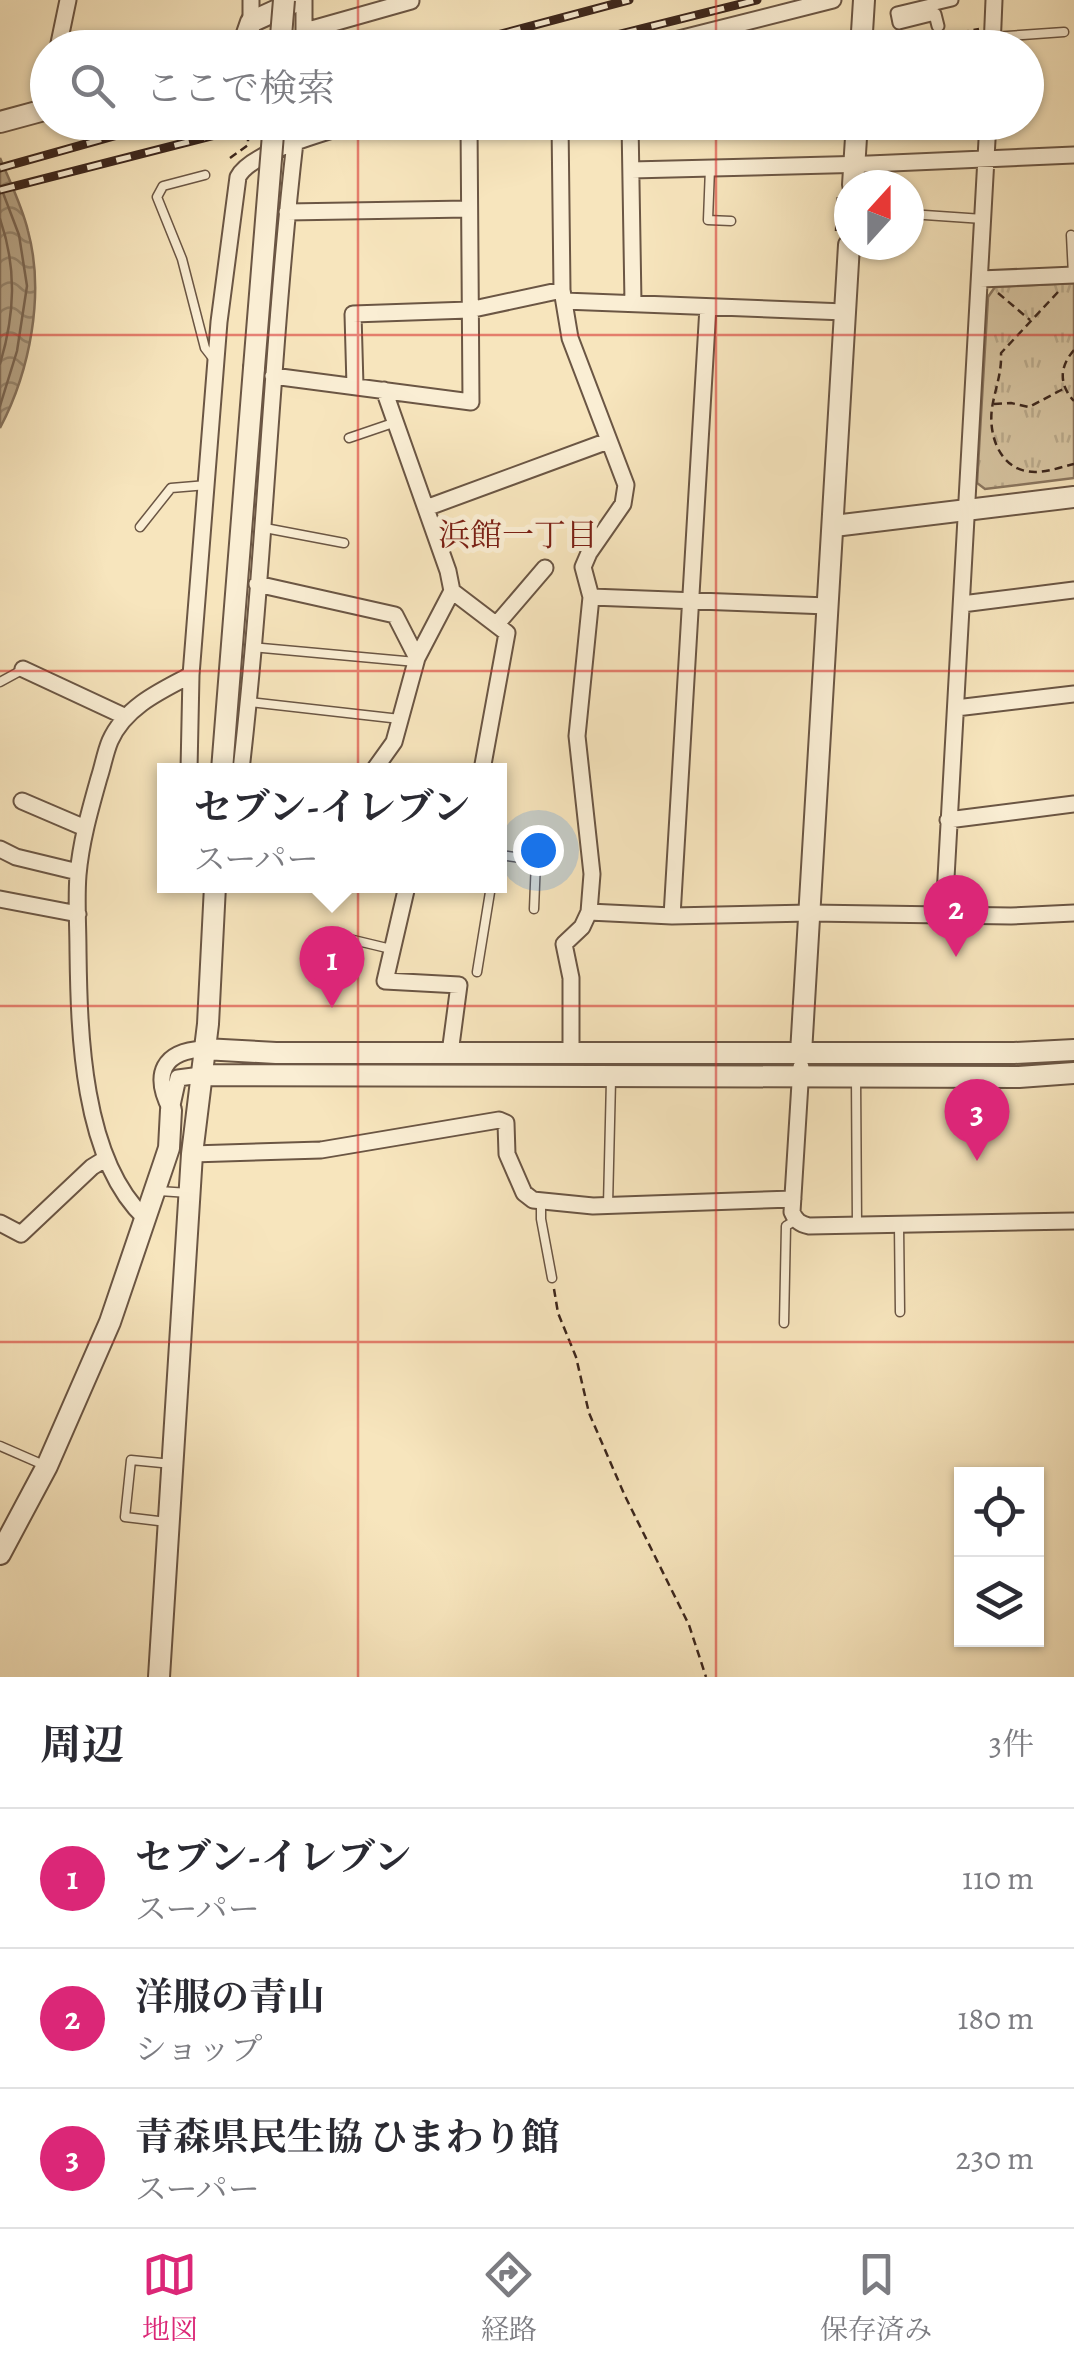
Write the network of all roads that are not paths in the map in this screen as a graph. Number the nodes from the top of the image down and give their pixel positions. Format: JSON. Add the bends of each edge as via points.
{"nodes":[{"id":1,"x":68,"y":0,"type":"edge"},
{"id":2,"x":252,"y":0,"type":"edge"},
{"id":3,"x":284,"y":0,"type":"edge"},
{"id":4,"x":301,"y":0,"type":"edge"},
{"id":5,"x":832,"y":0,"type":"edge"},
{"id":6,"x":864,"y":0,"type":"edge"},
{"id":7,"x":952,"y":0,"type":"edge"},
{"id":8,"x":994,"y":0,"type":"edge"},
{"id":9,"x":412,"y":1,"type":"edge"},
{"id":10,"x":251,"y":22,"type":"junction"},
{"id":11,"x":938,"y":26,"type":"dead end"},
{"id":12,"x":305,"y":29,"type":"joint"},
{"id":13,"x":62,"y":30,"type":"edge"},
{"id":14,"x":248,"y":30,"type":"edge"},
{"id":15,"x":282,"y":30,"type":"edge"},
{"id":16,"x":714,"y":30,"type":"edge"},
{"id":17,"x":862,"y":30,"type":"edge"},
{"id":18,"x":993,"y":30,"type":"edge"},
{"id":19,"x":1064,"y":32,"type":"dead end"},
{"id":20,"x":1044,"y":35,"type":"edge"},
{"id":21,"x":30,"y":114,"type":"edge"},
{"id":22,"x":0,"y":122,"type":"edge"},
{"id":23,"x":273,"y":140,"type":"edge"},
{"id":24,"x":301,"y":140,"type":"edge"},
{"id":25,"x":469,"y":140,"type":"edge"},
{"id":26,"x":560,"y":140,"type":"edge"},
{"id":27,"x":630,"y":140,"type":"edge"},
{"id":28,"x":856,"y":140,"type":"edge"},
{"id":29,"x":988,"y":140,"type":"edge"},
{"id":30,"x":294,"y":142,"type":"junction"},
{"id":31,"x":1074,"y":155,"type":"edge"},
{"id":32,"x":987,"y":158,"type":"junction"},
{"id":33,"x":710,"y":168,"type":"junction"},
{"id":34,"x":631,"y":170,"type":"junction"},
{"id":35,"x":854,"y":170,"type":"edge"},
{"id":36,"x":893,"y":170,"type":"edge"},
{"id":37,"x":834,"y":174,"type":"edge"},
{"id":38,"x":205,"y":175,"type":"dead end"},
{"id":39,"x":468,"y":209,"type":"junction"},
{"id":40,"x":287,"y":212,"type":"junction"},
{"id":41,"x":924,"y":215,"type":"edge"},
{"id":42,"x":983,"y":219,"type":"junction"},
{"id":43,"x":731,"y":221,"type":"dead end"},
{"id":44,"x":1071,"y":235,"type":"dead end"},
{"id":45,"x":849,"y":260,"type":"edge"},
{"id":46,"x":1073,"y":275,"type":"edge"},
{"id":47,"x":980,"y":279,"type":"junction"},
{"id":48,"x":563,"y":296,"type":"junction"},
{"id":49,"x":634,"y":303,"type":"junction"},
{"id":50,"x":708,"y":308,"type":"junction"},
{"id":51,"x":469,"y":310,"type":"junction"},
{"id":52,"x":846,"y":312,"type":"junction"},
{"id":53,"x":216,"y":362,"type":"junction"},
{"id":54,"x":263,"y":372,"type":"junction"},
{"id":55,"x":355,"y":386,"type":"junction"},
{"id":56,"x":384,"y":390,"type":"junction"},
{"id":57,"x":396,"y":422,"type":"junction"},
{"id":58,"x":349,"y":438,"type":"dead end"},
{"id":59,"x":608,"y":441,"type":"junction"},
{"id":60,"x":208,"y":485,"type":"junction"},
{"id":61,"x":1074,"y":497,"type":"edge"},
{"id":62,"x":426,"y":508,"type":"junction"},
{"id":63,"x":968,"y":510,"type":"junction"},
{"id":64,"x":834,"y":526,"type":"junction"},
{"id":65,"x":140,"y":527,"type":"dead end"},
{"id":66,"x":261,"y":527,"type":"junction"},
{"id":67,"x":344,"y":543,"type":"dead end"},
{"id":68,"x":545,"y":568,"type":"dead end"},
{"id":69,"x":257,"y":584,"type":"junction"},
{"id":70,"x":452,"y":590,"type":"junction"},
{"id":71,"x":1074,"y":590,"type":"edge"},
{"id":72,"x":591,"y":597,"type":"junction"},
{"id":73,"x":690,"y":601,"type":"junction"},
{"id":74,"x":962,"y":604,"type":"junction"},
{"id":75,"x":828,"y":606,"type":"junction"},
{"id":76,"x":497,"y":624,"type":"junction"},
{"id":77,"x":252,"y":647,"type":"junction"},
{"id":78,"x":417,"y":660,"type":"junction"},
{"id":79,"x":23,"y":670,"type":"joint"},
{"id":80,"x":191,"y":675,"type":"junction"},
{"id":81,"x":0,"y":682,"type":"edge"},
{"id":82,"x":1074,"y":694,"type":"edge"},
{"id":83,"x":248,"y":702,"type":"junction"},
{"id":84,"x":956,"y":708,"type":"junction"},
{"id":85,"x":126,"y":716,"type":"junction"},
{"id":86,"x":400,"y":719,"type":"junction"},
{"id":87,"x":189,"y":763,"type":"edge"},
{"id":88,"x":223,"y":763,"type":"edge"},
{"id":89,"x":242,"y":763,"type":"edge"},
{"id":90,"x":379,"y":763,"type":"edge"},
{"id":91,"x":483,"y":763,"type":"edge"},
{"id":92,"x":22,"y":802,"type":"dead end"},
{"id":93,"x":1074,"y":804,"type":"edge"},
{"id":94,"x":948,"y":820,"type":"junction"},
{"id":95,"x":84,"y":828,"type":"junction"},
{"id":96,"x":0,"y":848,"type":"edge"},
{"id":97,"x":507,"y":855,"type":"edge"},
{"id":98,"x":78,"y":872,"type":"junction"},
{"id":99,"x":215,"y":893,"type":"edge"},
{"id":100,"x":405,"y":893,"type":"edge"},
{"id":101,"x":490,"y":893,"type":"edge"},
{"id":102,"x":0,"y":899,"type":"edge"},
{"id":103,"x":534,"y":909,"type":"dead end"},
{"id":104,"x":589,"y":912,"type":"junction"},
{"id":105,"x":1074,"y":912,"type":"edge"},
{"id":106,"x":810,"y":913,"type":"junction"},
{"id":107,"x":78,"y":914,"type":"junction"},
{"id":108,"x":944,"y":914,"type":"junction"},
{"id":109,"x":672,"y":916,"type":"junction"},
{"id":110,"x":391,"y":949,"type":"junction"},
{"id":111,"x":334,"y":963,"type":"dead end"},
{"id":112,"x":478,"y":972,"type":"dead end"},
{"id":113,"x":204,"y":1049,"type":"junction"},
{"id":114,"x":1074,"y":1050,"type":"edge"},
{"id":115,"x":450,"y":1053,"type":"junction"},
{"id":116,"x":570,"y":1053,"type":"junction"},
{"id":117,"x":801,"y":1053,"type":"junction"},
{"id":118,"x":1074,"y":1072,"type":"edge"},
{"id":119,"x":201,"y":1075,"type":"junction"},
{"id":120,"x":611,"y":1075,"type":"junction"},
{"id":121,"x":801,"y":1076,"type":"junction"},
{"id":122,"x":856,"y":1077,"type":"junction"},
{"id":123,"x":171,"y":1110,"type":"junction"},
{"id":124,"x":192,"y":1154,"type":"junction"},
{"id":125,"x":105,"y":1159,"type":"junction"},
{"id":126,"x":154,"y":1191,"type":"junction"},
{"id":127,"x":190,"y":1194,"type":"junction"},
{"id":128,"x":793,"y":1200,"type":"junction"},
{"id":129,"x":540,"y":1201,"type":"junction"},
{"id":130,"x":608,"y":1206,"type":"junction"},
{"id":131,"x":144,"y":1218,"type":"junction"},
{"id":132,"x":796,"y":1220,"type":"junction"},
{"id":133,"x":1074,"y":1221,"type":"edge"},
{"id":134,"x":0,"y":1224,"type":"edge"},
{"id":135,"x":898,"y":1224,"type":"junction"},
{"id":136,"x":856,"y":1225,"type":"junction"},
{"id":137,"x":552,"y":1278,"type":"road end"},
{"id":138,"x":900,"y":1312,"type":"dead end"},
{"id":139,"x":784,"y":1323,"type":"dead end"},
{"id":140,"x":0,"y":1446,"type":"edge"},
{"id":141,"x":172,"y":1464,"type":"junction"},
{"id":142,"x":46,"y":1466,"type":"junction"},
{"id":143,"x":168,"y":1522,"type":"junction"},
{"id":144,"x":6,"y":1529,"type":"edge"},
{"id":145,"x":0,"y":1554,"type":"edge"},
{"id":146,"x":159,"y":1677,"type":"edge"}],
"edges":[{"from":1,"to":13,"type":"street"},
{"from":2,"to":10,"type":"street"},
{"from":3,"to":15,"type":"street","bridge":true},
{"from":4,"to":10,"type":"street"},
{"from":4,"to":12,"type":"street"},
{"from":5,"to":16,"type":"street"},
{"from":6,"to":17,"type":"street"},
{"from":7,"to":11,"type":"street","via":[[896,13],[899,23],[935,14]]},
{"from":8,"to":18,"type":"street"},
{"from":9,"to":12,"type":"street"},
{"from":10,"to":14,"type":"street"},
{"from":19,"to":20,"type":"lane"},
{"from":21,"to":22,"type":"street"},
{"from":23,"to":54,"type":"street","bridge":true},
{"from":24,"to":30,"type":"street"},
{"from":25,"to":39,"type":"street"},
{"from":26,"to":48,"type":"street"},
{"from":27,"to":34,"type":"street"},
{"from":28,"to":35,"type":"street"},
{"from":29,"to":32,"type":"street"},
{"from":30,"to":40,"type":"street"},
{"from":30,"to":53,"type":"street","via":[[252,162],[238,177]]},
{"from":31,"to":32,"type":"street"},
{"from":32,"to":36,"type":"street"},
{"from":32,"to":42,"type":"street"},
{"from":33,"to":34,"type":"street"},
{"from":33,"to":37,"type":"street"},
{"from":33,"to":43,"type":"lane","via":[[708,220]]},
{"from":34,"to":49,"type":"street"},
{"from":38,"to":53,"type":"lane","via":[[163,186],[157,197],[182,259],[205,348]]},
{"from":39,"to":40,"type":"street"},
{"from":39,"to":51,"type":"street"},
{"from":40,"to":54,"type":"street"},
{"from":41,"to":42,"type":"lane"},
{"from":42,"to":47,"type":"street"},
{"from":44,"to":46,"type":"lane"},
{"from":45,"to":52,"type":"street"},
{"from":46,"to":47,"type":"street"},
{"from":47,"to":63,"type":"street"},
{"from":48,"to":49,"type":"street"},
{"from":48,"to":51,"type":"street"},
{"from":48,"to":59,"type":"street","via":[[570,338]]},
{"from":49,"to":50,"type":"street"},
{"from":50,"to":52,"type":"street"},
{"from":50,"to":73,"type":"street"},
{"from":51,"to":55,"type":"street","via":[[353,314]]},
{"from":51,"to":56,"type":"street","via":[[470,402]]},
{"from":52,"to":64,"type":"street"},
{"from":53,"to":60,"type":"street"},
{"from":54,"to":55,"type":"street"},
{"from":54,"to":66,"type":"street"},
{"from":54,"to":88,"type":"street"},
{"from":55,"to":56,"type":"street"},
{"from":56,"to":57,"type":"street"},
{"from":57,"to":58,"type":"lane"},
{"from":57,"to":62,"type":"street"},
{"from":59,"to":62,"type":"street"},
{"from":59,"to":72,"type":"street","via":[[626,485],[623,504],[583,566]]},
{"from":60,"to":65,"type":"lane","via":[[171,488]]},
{"from":60,"to":80,"type":"street"},
{"from":61,"to":63,"type":"street"},
{"from":62,"to":70,"type":"street"},
{"from":63,"to":64,"type":"street"},
{"from":63,"to":74,"type":"street"},
{"from":64,"to":75,"type":"street"},
{"from":66,"to":67,"type":"lane"},
{"from":66,"to":69,"type":"street"},
{"from":68,"to":76,"type":"street"},
{"from":69,"to":77,"type":"street"},
{"from":69,"to":78,"type":"street","via":[[395,615]]},
{"from":70,"to":76,"type":"street"},
{"from":70,"to":78,"type":"street"},
{"from":71,"to":74,"type":"street"},
{"from":72,"to":73,"type":"street"},
{"from":72,"to":104,"type":"street","via":[[577,736],[592,874]]},
{"from":73,"to":75,"type":"street"},
{"from":73,"to":109,"type":"street"},
{"from":74,"to":84,"type":"street"},
{"from":75,"to":106,"type":"street"},
{"from":76,"to":91,"type":"street","via":[[507,632]]},
{"from":77,"to":78,"type":"lane"},
{"from":77,"to":83,"type":"street"},
{"from":78,"to":86,"type":"street"},
{"from":79,"to":81,"type":"lane"},
{"from":79,"to":85,"type":"street"},
{"from":80,"to":85,"type":"street"},
{"from":80,"to":87,"type":"street"},
{"from":82,"to":84,"type":"street"},
{"from":83,"to":86,"type":"lane"},
{"from":83,"to":89,"type":"street"},
{"from":84,"to":94,"type":"street"},
{"from":85,"to":95,"type":"street","via":[[110,740]]},
{"from":86,"to":90,"type":"street"},
{"from":92,"to":95,"type":"street"},
{"from":93,"to":94,"type":"street"},
{"from":94,"to":108,"type":"street"},
{"from":95,"to":98,"type":"street"},
{"from":96,"to":98,"type":"street"},
{"from":97,"to":103,"type":"lane","via":[[536,860]]},
{"from":98,"to":107,"type":"street"},
{"from":99,"to":113,"type":"street"},
{"from":100,"to":110,"type":"street"},
{"from":101,"to":112,"type":"lane"},
{"from":102,"to":107,"type":"street"},
{"from":104,"to":109,"type":"street"},
{"from":104,"to":116,"type":"street","via":[[564,944],[571,978]]},
{"from":105,"to":108,"type":"street"},
{"from":106,"to":108,"type":"street"},
{"from":106,"to":109,"type":"street"},
{"from":106,"to":117,"type":"street"},
{"from":107,"to":125,"type":"street","via":[[83,1062]]},
{"from":110,"to":111,"type":"lane","via":[[340,937]]},
{"from":110,"to":115,"type":"street","via":[[385,981],[459,985]]},
{"from":113,"to":115,"type":"street"},
{"from":113,"to":119,"type":"street"},
{"from":113,"to":123,"type":"street","via":[[182,1051],[164,1067],[162,1090]]},
{"from":114,"to":117,"type":"street"},
{"from":115,"to":116,"type":"street"},
{"from":116,"to":117,"type":"street"},
{"from":117,"to":121,"type":"street"},
{"from":118,"to":122,"type":"street"},
{"from":119,"to":120,"type":"street"},
{"from":119,"to":123,"type":"street","via":[[178,1078]]},
{"from":119,"to":124,"type":"street"},
{"from":120,"to":121,"type":"street"},
{"from":120,"to":130,"type":"lane"},
{"from":121,"to":122,"type":"street"},
{"from":121,"to":128,"type":"street"},
{"from":122,"to":136,"type":"lane"},
{"from":123,"to":126,"type":"street"},
{"from":124,"to":127,"type":"street"},
{"from":124,"to":129,"type":"street","via":[[320,1150],[499,1120],[506,1124],[506,1154],[524,1193]]},
{"from":125,"to":131,"type":"street"},
{"from":125,"to":134,"type":"street","via":[[21,1234]]},
{"from":126,"to":127,"type":"lane"},
{"from":126,"to":131,"type":"street"},
{"from":127,"to":141,"type":"street"},
{"from":128,"to":130,"type":"street"},
{"from":128,"to":132,"type":"street"},
{"from":129,"to":130,"type":"street"},
{"from":129,"to":137,"type":"lane"},
{"from":131,"to":142,"type":"street","via":[[110,1322]]},
{"from":132,"to":136,"type":"street"},
{"from":132,"to":139,"type":"lane","via":[[786,1226]]},
{"from":133,"to":135,"type":"street"},
{"from":135,"to":136,"type":"street"},
{"from":135,"to":138,"type":"lane"},
{"from":140,"to":142,"type":"lane"},
{"from":141,"to":143,"type":"street"},
{"from":141,"to":143,"type":"lane","via":[[132,1460],[125,1517]]},
{"from":142,"to":144,"type":"street"},
{"from":143,"to":146,"type":"street"},
{"from":144,"to":145,"type":"street"}]}
